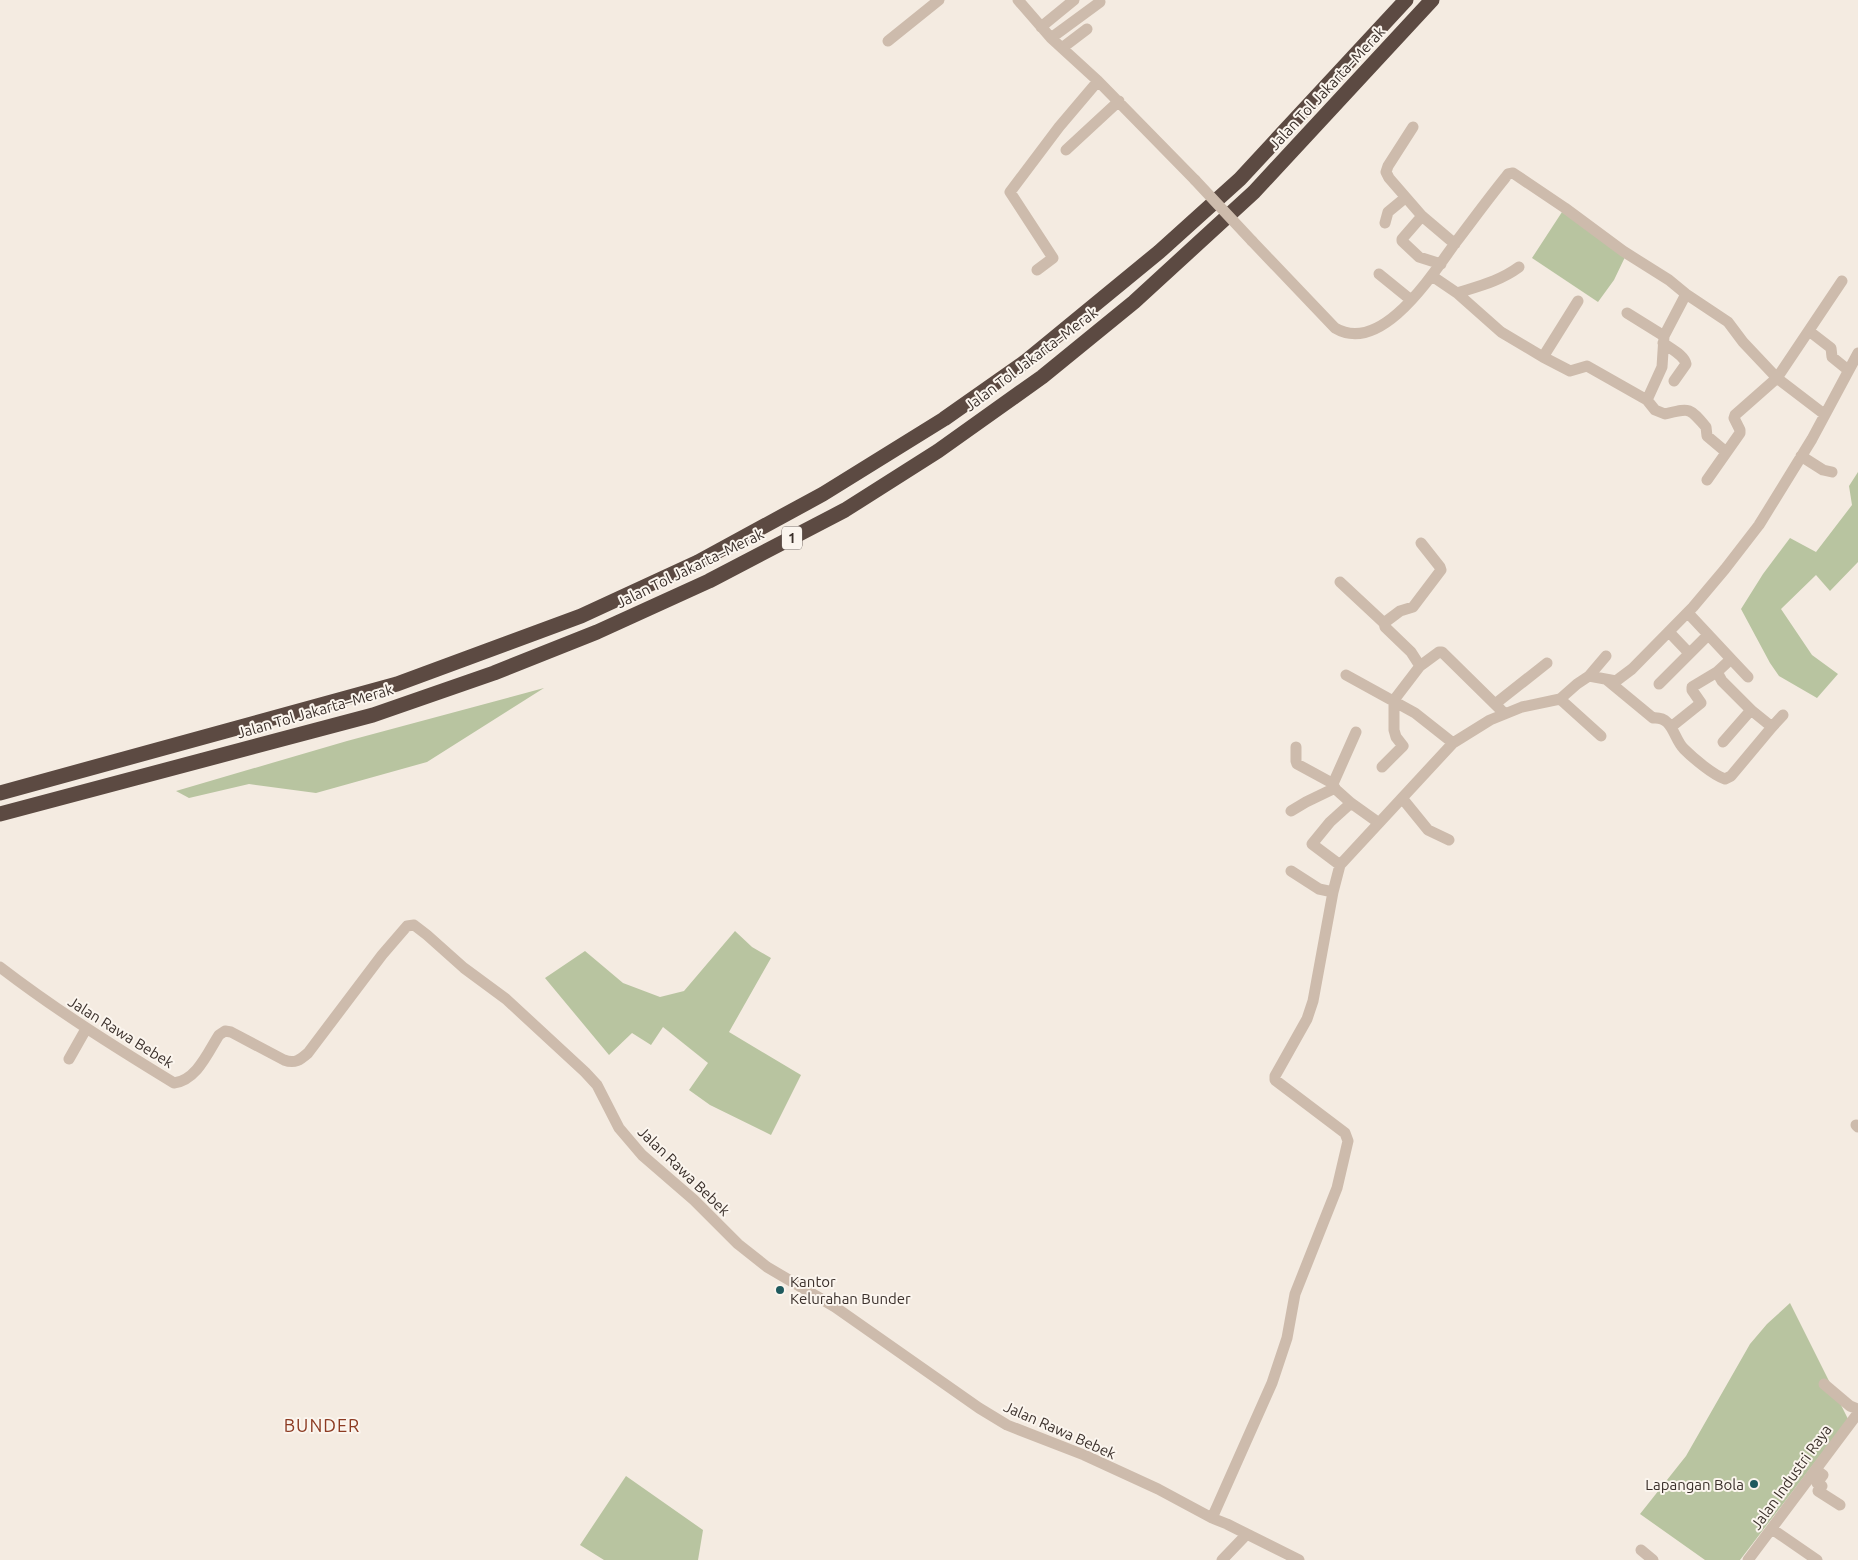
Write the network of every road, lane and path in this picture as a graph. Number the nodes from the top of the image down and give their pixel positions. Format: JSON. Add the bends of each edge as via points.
{"nodes":[{"id":1,"x":939,"y":0,"type":"edge"},
{"id":2,"x":1018,"y":0,"type":"edge"},
{"id":3,"x":1074,"y":0,"type":"edge"},
{"id":4,"x":1406,"y":0,"type":"edge"},
{"id":5,"x":1432,"y":0,"type":"edge"},
{"id":6,"x":1100,"y":2,"type":"dead end"},
{"id":7,"x":1040,"y":27,"type":"junction"},
{"id":8,"x":1087,"y":29,"type":"dead end"},
{"id":9,"x":1051,"y":38,"type":"junction"},
{"id":10,"x":888,"y":41,"type":"dead end"},
{"id":11,"x":1062,"y":48,"type":"junction"},
{"id":12,"x":1098,"y":80,"type":"junction"},
{"id":13,"x":1118,"y":101,"type":"junction"},
{"id":14,"x":1414,"y":128,"type":"dead end"},
{"id":15,"x":1066,"y":150,"type":"dead end"},
{"id":16,"x":1405,"y":198,"type":"junction"},
{"id":17,"x":1422,"y":216,"type":"junction"},
{"id":18,"x":1385,"y":223,"type":"dead end"},
{"id":19,"x":1455,"y":244,"type":"junction"},
{"id":20,"x":1441,"y":264,"type":"junction"},
{"id":21,"x":1519,"y":267,"type":"dead end"},
{"id":22,"x":1037,"y":270,"type":"dead end"},
{"id":23,"x":1379,"y":274,"type":"dead end"},
{"id":24,"x":1432,"y":276,"type":"junction"},
{"id":25,"x":1842,"y":281,"type":"dead end"},
{"id":26,"x":1457,"y":293,"type":"junction"},
{"id":27,"x":1686,"y":294,"type":"junction"},
{"id":28,"x":1411,"y":300,"type":"junction"},
{"id":29,"x":1578,"y":301,"type":"dead end"},
{"id":30,"x":1627,"y":313,"type":"dead end"},
{"id":31,"x":1809,"y":331,"type":"junction"},
{"id":32,"x":1664,"y":340,"type":"junction"},
{"id":33,"x":1858,"y":353,"type":"edge"},
{"id":34,"x":1543,"y":357,"type":"junction"},
{"id":35,"x":1848,"y":370,"type":"junction"},
{"id":36,"x":1777,"y":378,"type":"junction"},
{"id":37,"x":1674,"y":381,"type":"dead end"},
{"id":38,"x":1647,"y":400,"type":"junction"},
{"id":39,"x":1824,"y":414,"type":"junction"},
{"id":40,"x":1726,"y":452,"type":"junction"},
{"id":41,"x":1801,"y":456,"type":"junction"},
{"id":42,"x":1832,"y":472,"type":"dead end"},
{"id":43,"x":1707,"y":480,"type":"dead end"},
{"id":44,"x":1421,"y":543,"type":"dead end"},
{"id":45,"x":1340,"y":582,"type":"dead end"},
{"id":46,"x":1688,"y":613,"type":"junction"},
{"id":47,"x":1384,"y":623,"type":"junction"},
{"id":48,"x":1669,"y":632,"type":"junction"},
{"id":49,"x":1708,"y":635,"type":"junction"},
{"id":50,"x":1689,"y":653,"type":"junction"},
{"id":51,"x":1606,"y":656,"type":"dead end"},
{"id":52,"x":1731,"y":659,"type":"junction"},
{"id":53,"x":1547,"y":663,"type":"dead end"},
{"id":54,"x":1420,"y":666,"type":"junction"},
{"id":55,"x":1717,"y":672,"type":"junction"},
{"id":56,"x":1346,"y":675,"type":"dead end"},
{"id":57,"x":1590,"y":676,"type":"junction"},
{"id":58,"x":1748,"y":677,"type":"dead end"},
{"id":59,"x":1607,"y":680,"type":"junction"},
{"id":60,"x":1659,"y":684,"type":"dead end"},
{"id":61,"x":1394,"y":700,"type":"junction"},
{"id":62,"x":1560,"y":700,"type":"junction"},
{"id":63,"x":1495,"y":704,"type":"junction"},
{"id":64,"x":1751,"y":710,"type":"junction"},
{"id":65,"x":1505,"y":714,"type":"junction"},
{"id":66,"x":1783,"y":714,"type":"dead end"},
{"id":67,"x":1671,"y":727,"type":"junction"},
{"id":68,"x":1772,"y":727,"type":"junction"},
{"id":69,"x":1356,"y":732,"type":"dead end"},
{"id":70,"x":1601,"y":736,"type":"dead end"},
{"id":71,"x":1723,"y":742,"type":"dead end"},
{"id":72,"x":1453,"y":743,"type":"junction"},
{"id":73,"x":1296,"y":747,"type":"dead end"},
{"id":74,"x":1382,"y":767,"type":"dead end"},
{"id":75,"x":1334,"y":786,"type":"junction"},
{"id":76,"x":0,"y":794,"type":"edge"},
{"id":77,"x":1402,"y":798,"type":"junction"},
{"id":78,"x":1350,"y":803,"type":"junction"},
{"id":79,"x":1291,"y":811,"type":"dead end"},
{"id":80,"x":0,"y":814,"type":"edge"},
{"id":81,"x":1379,"y":822,"type":"junction"},
{"id":82,"x":1449,"y":840,"type":"dead end"},
{"id":83,"x":1340,"y":866,"type":"junction"},
{"id":84,"x":1291,"y":871,"type":"dead end"},
{"id":85,"x":1333,"y":892,"type":"junction"},
{"id":86,"x":0,"y":967,"type":"edge"},
{"id":87,"x":86,"y":1029,"type":"junction"},
{"id":88,"x":70,"y":1059,"type":"dead end"},
{"id":89,"x":1824,"y":1384,"type":"dead end"},
{"id":90,"x":1858,"y":1409,"type":"edge"},
{"id":91,"x":1858,"y":1413,"type":"edge"},
{"id":92,"x":1816,"y":1470,"type":"junction"},
{"id":93,"x":1840,"y":1505,"type":"dead end"},
{"id":94,"x":1212,"y":1518,"type":"junction"},
{"id":95,"x":1772,"y":1528,"type":"junction"},
{"id":96,"x":1247,"y":1534,"type":"junction"},
{"id":97,"x":1641,"y":1550,"type":"dead end"},
{"id":98,"x":1222,"y":1560,"type":"edge"},
{"id":99,"x":1299,"y":1560,"type":"edge"},
{"id":100,"x":1653,"y":1560,"type":"edge"},
{"id":101,"x":1748,"y":1560,"type":"edge"},
{"id":102,"x":1817,"y":1560,"type":"edge"}],
"edges":[{"from":1,"to":10,"type":"street"},
{"from":2,"to":7,"type":"street"},
{"from":3,"to":7,"type":"street"},
{"from":4,"to":76,"type":"highway","name":"Jalan Tol Jakarta–Merak","number":"1","via":[[1240,179],[1159,252],[1025,362],[944,419],[823,494],[698,562],[581,616],[397,684]]},
{"from":5,"to":80,"type":"highway","name":"Jalan Tol Jakarta–Merak","number":"1","via":[[1254,192],[1134,302],[1042,377],[938,451],[845,510],[709,581],[598,632],[494,673],[373,714]]},
{"from":6,"to":9,"type":"street"},
{"from":7,"to":9,"type":"street"},
{"from":8,"to":11,"type":"street"},
{"from":9,"to":11,"type":"street"},
{"from":11,"to":12,"type":"street"},
{"from":12,"to":13,"type":"street"},
{"from":12,"to":22,"type":"street","via":[[1010,192],[1053,258]]},
{"from":13,"to":15,"type":"street"},
{"from":13,"to":28,"type":"street","bridge":true,"via":[[1335,328],[1349,335],[1377,328],[1390,321]]},
{"from":14,"to":16,"type":"street","via":[[1386,169]]},
{"from":16,"to":17,"type":"street"},
{"from":16,"to":18,"type":"street","via":[[1388,212]]},
{"from":17,"to":19,"type":"street"},
{"from":17,"to":20,"type":"street","via":[[1402,242],[1419,257]]},
{"from":19,"to":20,"type":"street"},
{"from":19,"to":27,"type":"street","via":[[1504,178],[1513,173]]},
{"from":20,"to":24,"type":"street"},
{"from":21,"to":26,"type":"street","via":[[1492,282]]},
{"from":23,"to":28,"type":"street"},
{"from":24,"to":26,"type":"street"},
{"from":24,"to":28,"type":"street"},
{"from":25,"to":31,"type":"street"},
{"from":26,"to":34,"type":"street","via":[[1501,332]]},
{"from":27,"to":32,"type":"street"},
{"from":27,"to":36,"type":"street","via":[[1728,322]]},
{"from":29,"to":34,"type":"street"},
{"from":30,"to":32,"type":"street"},
{"from":31,"to":35,"type":"street","via":[[1831,348],[1832,357]]},
{"from":31,"to":36,"type":"street"},
{"from":32,"to":37,"type":"street","via":[[1686,362]]},
{"from":32,"to":38,"type":"street","via":[[1662,367]]},
{"from":33,"to":35,"type":"street"},
{"from":34,"to":38,"type":"street","via":[[1570,371],[1587,366]]},
{"from":35,"to":39,"type":"street"},
{"from":36,"to":39,"type":"street"},
{"from":36,"to":40,"type":"street","via":[[1735,415],[1740,431]]},
{"from":38,"to":40,"type":"street","via":[[1655,410],[1665,414],[1690,410],[1706,427],[1707,436]]},
{"from":39,"to":41,"type":"street"},
{"from":40,"to":43,"type":"street"},
{"from":41,"to":42,"type":"street"},
{"from":41,"to":46,"type":"street","via":[[1759,525]]},
{"from":44,"to":47,"type":"street","via":[[1441,570],[1413,607],[1400,611]]},
{"from":45,"to":47,"type":"street"},
{"from":46,"to":48,"type":"street"},
{"from":46,"to":49,"type":"street"},
{"from":47,"to":54,"type":"street","via":[[1391,634],[1412,652]]},
{"from":48,"to":50,"type":"street"},
{"from":48,"to":59,"type":"street","via":[[1625,675],[1617,680]]},
{"from":49,"to":50,"type":"street"},
{"from":49,"to":52,"type":"street"},
{"from":50,"to":60,"type":"street"},
{"from":51,"to":57,"type":"street"},
{"from":52,"to":55,"type":"street"},
{"from":52,"to":58,"type":"street"},
{"from":53,"to":63,"type":"street"},
{"from":54,"to":61,"type":"street"},
{"from":54,"to":63,"type":"street","via":[[1442,652]]},
{"from":55,"to":64,"type":"street"},
{"from":55,"to":67,"type":"street","via":[[1692,687],[1701,703]]},
{"from":56,"to":61,"type":"street"},
{"from":57,"to":59,"type":"street"},
{"from":57,"to":62,"type":"street"},
{"from":59,"to":67,"type":"street","via":[[1653,718],[1662,719]]},
{"from":61,"to":72,"type":"street"},
{"from":61,"to":74,"type":"street","via":[[1394,730],[1402,746]]},
{"from":62,"to":65,"type":"street","via":[[1522,707]]},
{"from":62,"to":70,"type":"street"},
{"from":63,"to":65,"type":"street"},
{"from":64,"to":68,"type":"street"},
{"from":64,"to":71,"type":"street"},
{"from":65,"to":72,"type":"street"},
{"from":66,"to":68,"type":"street"},
{"from":67,"to":68,"type":"street","via":[[1684,750],[1725,779]]},
{"from":69,"to":75,"type":"street"},
{"from":72,"to":77,"type":"street"},
{"from":73,"to":75,"type":"street","via":[[1297,764]]},
{"from":75,"to":78,"type":"street"},
{"from":75,"to":79,"type":"street"},
{"from":77,"to":81,"type":"street"},
{"from":77,"to":82,"type":"street","via":[[1428,830]]},
{"from":78,"to":81,"type":"street"},
{"from":78,"to":83,"type":"street","via":[[1312,844]]},
{"from":81,"to":83,"type":"street"},
{"from":83,"to":85,"type":"street"},
{"from":84,"to":85,"type":"street","via":[[1319,889]]},
{"from":85,"to":94,"type":"street","via":[[1313,1001],[1275,1080],[1345,1132],[1348,1140],[1337,1188],[1295,1294],[1287,1338],[1272,1383]]},
{"from":86,"to":87,"type":"street","name":"Jalan Rawa Bebek"},
{"from":87,"to":88,"type":"street"},
{"from":87,"to":94,"type":"street","name":"Jalan Rawa Bebek","via":[[174,1083],[190,1077],[225,1031],[292,1063],[308,1053],[382,955],[407,926],[414,925],[506,999],[586,1072],[597,1085],[620,1128],[642,1154],[752,1256],[835,1307],[1007,1425],[1084,1455]]},
{"from":89,"to":90,"type":"street"},
{"from":91,"to":92,"type":"street","name":"Jalan Industri Raya"},
{"from":92,"to":93,"type":"street","via":[[1823,1475],[1817,1483],[1822,1486],[1818,1491]]},
{"from":92,"to":95,"type":"street","name":"Jalan Industri Raya"},
{"from":94,"to":96,"type":"street","name":"Jalan Rawa Bebek"},
{"from":95,"to":101,"type":"street","name":"Jalan Industri Raya"},
{"from":95,"to":102,"type":"street"},
{"from":96,"to":98,"type":"street"},
{"from":96,"to":99,"type":"street","name":"Jalan Rawa Bebek"},
{"from":97,"to":100,"type":"street"}]}
